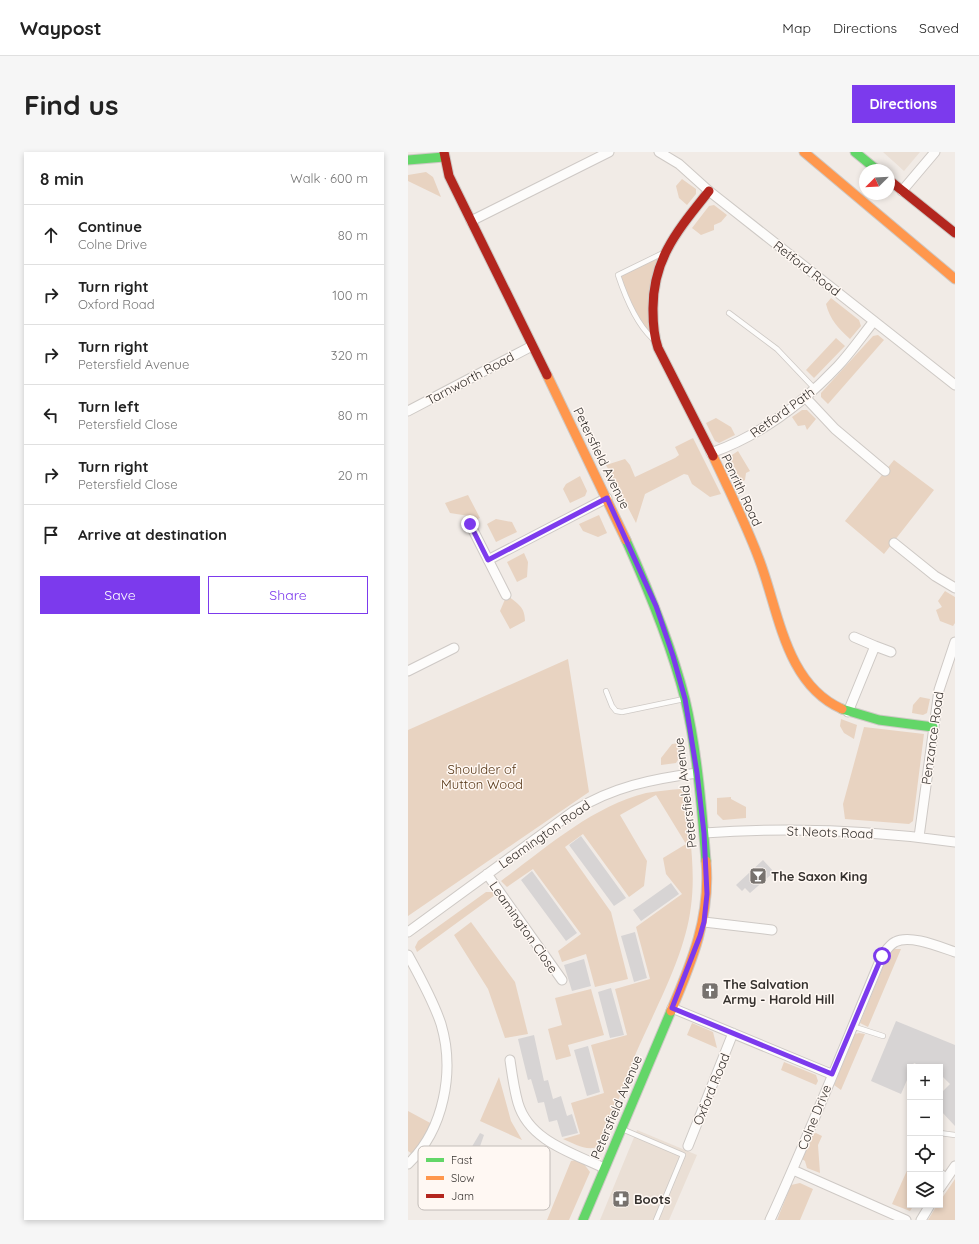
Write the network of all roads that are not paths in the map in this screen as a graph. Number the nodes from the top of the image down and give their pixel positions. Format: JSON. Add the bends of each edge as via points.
{"nodes":[{"id":1,"x":610,"y":152,"type":"edge"},
{"id":2,"x":659,"y":152,"type":"edge"},
{"id":3,"x":804,"y":152,"type":"edge"},
{"id":4,"x":855,"y":152,"type":"edge"},
{"id":5,"x":935,"y":152,"type":"edge"},
{"id":6,"x":444,"y":154,"type":"edge"},
{"id":7,"x":408,"y":160,"type":"edge"},
{"id":8,"x":870,"y":164,"type":"edge"},
{"id":9,"x":895,"y":185,"type":"edge"},
{"id":10,"x":709,"y":191,"type":"junction"},
{"id":11,"x":902,"y":191,"type":"junction"},
{"id":12,"x":471,"y":221,"type":"junction"},
{"id":13,"x":955,"y":233,"type":"edge"},
{"id":14,"x":662,"y":254,"type":"junction"},
{"id":15,"x":955,"y":278,"type":"edge"},
{"id":16,"x":729,"y":313,"type":"dead end"},
{"id":17,"x":874,"y":321,"type":"junction"},
{"id":18,"x":655,"y":342,"type":"junction"},
{"id":19,"x":532,"y":346,"type":"junction"},
{"id":20,"x":955,"y":385,"type":"edge"},
{"id":21,"x":815,"y":389,"type":"junction"},
{"id":22,"x":805,"y":397,"type":"junction"},
{"id":23,"x":408,"y":411,"type":"edge"},
{"id":24,"x":711,"y":453,"type":"junction"},
{"id":25,"x":885,"y":470,"type":"dead end"},
{"id":26,"x":607,"y":498,"type":"junction"},
{"id":27,"x":470,"y":524,"type":"dead end"},
{"id":28,"x":894,"y":543,"type":"dead end"},
{"id":29,"x":488,"y":560,"type":"junction"},
{"id":30,"x":955,"y":588,"type":"edge"},
{"id":31,"x":506,"y":595,"type":"dead end"},
{"id":32,"x":854,"y":637,"type":"dead end"},
{"id":33,"x":955,"y":642,"type":"edge"},
{"id":34,"x":874,"y":646,"type":"junction"},
{"id":35,"x":454,"y":648,"type":"dead end"},
{"id":36,"x":892,"y":652,"type":"dead end"},
{"id":37,"x":408,"y":671,"type":"edge"},
{"id":38,"x":606,"y":690,"type":"dead end"},
{"id":39,"x":685,"y":699,"type":"junction"},
{"id":40,"x":848,"y":712,"type":"junction"},
{"id":41,"x":933,"y":727,"type":"junction"},
{"id":42,"x":697,"y":773,"type":"junction"},
{"id":43,"x":704,"y":833,"type":"junction"},
{"id":44,"x":919,"y":837,"type":"junction"},
{"id":45,"x":955,"y":842,"type":"edge"},
{"id":46,"x":487,"y":874,"type":"junction"},
{"id":47,"x":704,"y":922,"type":"junction"},
{"id":48,"x":772,"y":930,"type":"dead end"},
{"id":49,"x":408,"y":932,"type":"edge"},
{"id":50,"x":955,"y":952,"type":"edge"},
{"id":51,"x":408,"y":955,"type":"edge"},
{"id":52,"x":562,"y":980,"type":"dead end"},
{"id":53,"x":672,"y":1008,"type":"junction"},
{"id":54,"x":852,"y":1026,"type":"junction"},
{"id":55,"x":733,"y":1033,"type":"junction"},
{"id":56,"x":883,"y":1036,"type":"dead end"},
{"id":57,"x":510,"y":1060,"type":"dead end"},
{"id":58,"x":832,"y":1074,"type":"junction"},
{"id":59,"x":620,"y":1128,"type":"junction"},
{"id":60,"x":943,"y":1133,"type":"edge"},
{"id":61,"x":955,"y":1135,"type":"edge"},
{"id":62,"x":421,"y":1146,"type":"edge"},
{"id":63,"x":688,"y":1146,"type":"dead end"},
{"id":64,"x":418,"y":1150,"type":"edge"},
{"id":65,"x":408,"y":1164,"type":"edge"},
{"id":66,"x":955,"y":1166,"type":"edge"},
{"id":67,"x":604,"y":1168,"type":"junction"},
{"id":68,"x":793,"y":1170,"type":"junction"},
{"id":69,"x":944,"y":1174,"type":"edge"},
{"id":70,"x":928,"y":1208,"type":"edge"},
{"id":71,"x":583,"y":1220,"type":"edge"},
{"id":72,"x":656,"y":1220,"type":"edge"},
{"id":73,"x":770,"y":1220,"type":"edge"},
{"id":74,"x":906,"y":1220,"type":"edge"},
{"id":75,"x":921,"y":1220,"type":"edge"}],
"edges":[{"from":1,"to":12,"type":"street"},
{"from":2,"to":10,"type":"street","name":"Retford Road","via":[[679,164]]},
{"from":3,"to":15,"type":"main road"},
{"from":4,"to":8,"type":"main road"},
{"from":5,"to":11,"type":"street"},
{"from":6,"to":7,"type":"main road"},
{"from":6,"to":12,"type":"main road","name":"Petersfield Avenue","via":[[449,176]]},
{"from":9,"to":11,"type":"main road"},
{"from":10,"to":14,"type":"main road","name":"Penrith Road"},
{"from":10,"to":17,"type":"street","name":"Retford Road"},
{"from":11,"to":13,"type":"main road"},
{"from":12,"to":19,"type":"main road","name":"Petersfield Avenue"},
{"from":14,"to":18,"type":"main road","name":"Penrith Road","via":[[654,280],[652,306]]},
{"from":14,"to":18,"type":"lane","via":[[618,275],[645,332]]},
{"from":16,"to":21,"type":"lane","via":[[777,349]]},
{"from":17,"to":20,"type":"street","name":"Retford Road"},
{"from":17,"to":21,"type":"street","name":"Retford Path"},
{"from":18,"to":24,"type":"main road","name":"Penrith Road"},
{"from":19,"to":23,"type":"street","name":"Tarnworth Road"},
{"from":19,"to":26,"type":"main road","name":"Petersfield Avenue"},
{"from":21,"to":22,"type":"street","name":"Retford Path"},
{"from":22,"to":24,"type":"street","name":"Retford Path","via":[[748,437]]},
{"from":22,"to":25,"type":"street","via":[[835,429]]},
{"from":24,"to":40,"type":"main road","name":"Penrith Road","via":[[759,561],[791,656],[806,683],[828,702]]},
{"from":26,"to":29,"type":"street"},
{"from":26,"to":39,"type":"main road","name":"Petersfield Avenue","via":[[656,606]]},
{"from":27,"to":29,"type":"street"},
{"from":28,"to":30,"type":"street","via":[[935,576]]},
{"from":29,"to":31,"type":"street"},
{"from":32,"to":34,"type":"street"},
{"from":33,"to":41,"type":"street","name":"Penzance Road","via":[[939,690]]},
{"from":34,"to":36,"type":"street"},
{"from":34,"to":40,"type":"street"},
{"from":35,"to":37,"type":"street"},
{"from":38,"to":39,"type":"lane","via":[[612,706],[616,711],[622,712]]},
{"from":39,"to":42,"type":"main road","name":"Petersfield Avenue"},
{"from":40,"to":41,"type":"main road","name":"Penrith Road"},
{"from":41,"to":44,"type":"street","name":"Penzance Road"},
{"from":42,"to":43,"type":"main road","name":"Petersfield Avenue"},
{"from":42,"to":46,"type":"street","name":"Leamington Road","via":[[649,779],[591,800]]},
{"from":43,"to":44,"type":"street","name":"St Neots Road","via":[[826,830]]},
{"from":43,"to":47,"type":"main road","name":"Petersfield Avenue","via":[[708,880]]},
{"from":44,"to":45,"type":"street","name":"St Neots Road"},
{"from":46,"to":49,"type":"street","name":"Leamington Road"},
{"from":46,"to":52,"type":"street","name":"Leamington Close"},
{"from":47,"to":48,"type":"street"},
{"from":47,"to":53,"type":"main road","name":"Petersfield Avenue","via":[[685,979]]},
{"from":50,"to":54,"type":"street","name":"Colne Drive","via":[[914,940],[900,940],[890,945],[882,956]]},
{"from":51,"to":62,"type":"street","via":[[441,1024],[447,1065],[442,1104],[433,1129]]},
{"from":53,"to":55,"type":"street"},
{"from":53,"to":59,"type":"main road","name":"Petersfield Avenue"},
{"from":54,"to":56,"type":"lane"},
{"from":54,"to":58,"type":"street","name":"Colne Drive"},
{"from":55,"to":58,"type":"street"},
{"from":55,"to":63,"type":"street","name":"Oxford Road"},
{"from":57,"to":67,"type":"street","via":[[518,1104],[529,1124],[545,1139]]},
{"from":58,"to":68,"type":"street","name":"Colne Drive"},
{"from":59,"to":67,"type":"main road","name":"Petersfield Avenue"},
{"from":59,"to":72,"type":"lane","via":[[683,1155]]},
{"from":60,"to":61,"type":"lane"},
{"from":64,"to":65,"type":"street"},
{"from":66,"to":69,"type":"street"},
{"from":67,"to":71,"type":"main road","name":"Petersfield Avenue"},
{"from":68,"to":73,"type":"street","name":"Colne Drive"},
{"from":68,"to":74,"type":"street"},
{"from":70,"to":75,"type":"street"}]}
